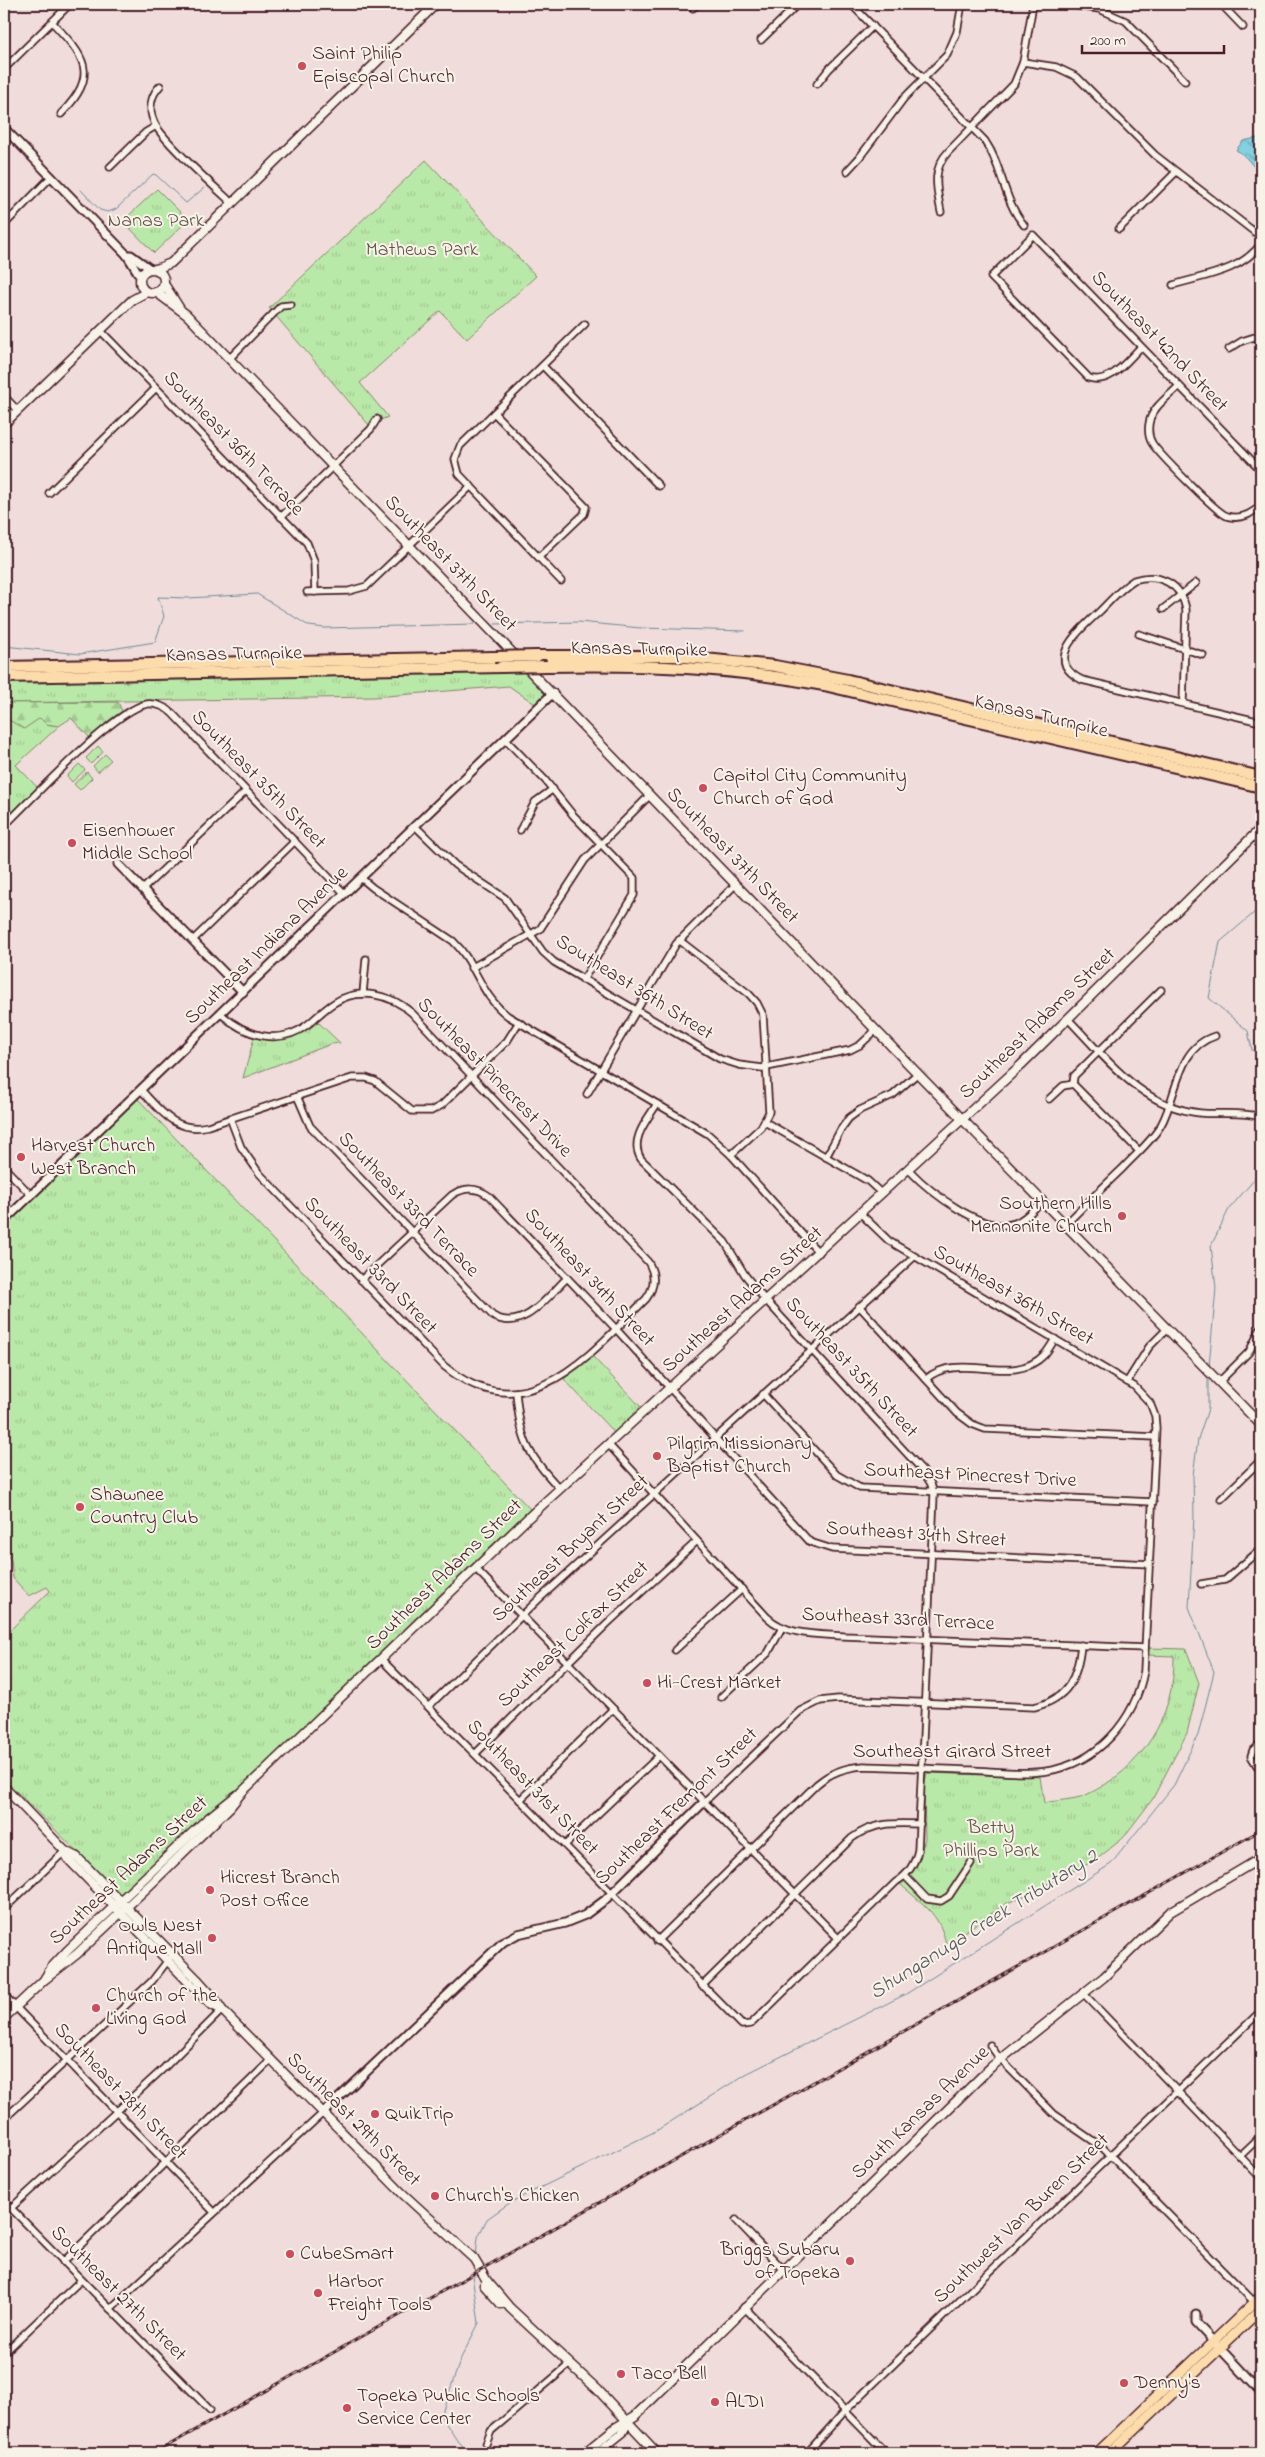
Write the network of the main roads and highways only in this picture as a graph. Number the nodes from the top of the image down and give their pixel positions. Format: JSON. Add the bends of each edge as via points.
{"nodes":[{"id":1,"x":436,"y":4,"type":"edge"},
{"id":2,"x":171,"y":262,"type":"junction"},
{"id":3,"x":153,"y":269,"type":"junction"},
{"id":4,"x":140,"y":280,"type":"junction"},
{"id":5,"x":164,"y":281,"type":"junction"},
{"id":6,"x":148,"y":292,"type":"junction"},
{"id":7,"x":156,"y":292,"type":"junction"},
{"id":8,"x":132,"y":300,"type":"junction"},
{"id":9,"x":180,"y":309,"type":"junction"},
{"id":10,"x":4,"y":424,"type":"edge"},
{"id":11,"x":4,"y":667,"type":"edge"},
{"id":12,"x":4,"y":677,"type":"edge"},
{"id":13,"x":1261,"y":777,"type":"edge"},
{"id":14,"x":1261,"y":787,"type":"edge"},
{"id":15,"x":1261,"y":828,"type":"edge"},
{"id":16,"x":962,"y":1120,"type":"junction"},
{"id":17,"x":1261,"y":1425,"type":"edge"},
{"id":18,"x":5,"y":1792,"type":"edge"},
{"id":19,"x":242,"y":1792,"type":"junction"},
{"id":20,"x":65,"y":1851,"type":"junction"},
{"id":21,"x":1261,"y":1858,"type":"edge"},
{"id":22,"x":120,"y":1901,"type":"junction"},
{"id":23,"x":114,"y":1907,"type":"junction"},
{"id":24,"x":126,"y":1907,"type":"junction"},
{"id":25,"x":120,"y":1913,"type":"junction"},
{"id":26,"x":44,"y":1980,"type":"junction"},
{"id":27,"x":222,"y":2010,"type":"junction"},
{"id":28,"x":4,"y":2018,"type":"edge"},
{"id":29,"x":1259,"y":2304,"type":"edge"},
{"id":30,"x":628,"y":2422,"type":"junction"},
{"id":31,"x":1130,"y":2428,"type":"junction"},
{"id":32,"x":584,"y":2453,"type":"edge"},
{"id":33,"x":597,"y":2453,"type":"edge"},
{"id":34,"x":657,"y":2453,"type":"edge"},
{"id":35,"x":1097,"y":2453,"type":"edge"},
{"id":36,"x":1110,"y":2453,"type":"edge"}],
"edges":[{"from":1,"to":2,"type":"main road"},
{"from":2,"to":3,"type":"main road"},
{"from":2,"to":5,"type":"main road"},
{"from":3,"to":4,"type":"main road"},
{"from":3,"to":5,"type":"main road","name":"Southeast 37th Street"},
{"from":4,"to":6,"type":"main road"},
{"from":4,"to":8,"type":"main road"},
{"from":5,"to":7,"type":"main road"},
{"from":5,"to":9,"type":"main road","name":"Southeast 37th Street"},
{"from":6,"to":7,"type":"main road"},
{"from":6,"to":8,"type":"main road"},
{"from":7,"to":9,"type":"main road","name":"Southeast 37th Street"},
{"from":8,"to":10,"type":"main road"},
{"from":9,"to":16,"type":"main road","name":"Southeast 37th Street"},
{"from":11,"to":13,"type":"highway","name":"Kansas Turnpike","bridge":true,"via":[[675,656],[784,668],[848,680]]},
{"from":12,"to":14,"type":"highway","name":"Kansas Turnpike","bridge":true,"via":[[678,666],[779,676],[833,687]]},
{"from":15,"to":16,"type":"main road","name":"Southeast Adams Street"},
{"from":16,"to":17,"type":"main road","name":"Southeast 37th Street"},
{"from":16,"to":19,"type":"main road","name":"Southeast Adams Street","via":[[560,1489]]},
{"from":18,"to":20,"type":"main road","name":"Southeast 29th Street"},
{"from":19,"to":22,"type":"main road","name":"Southeast Adams Street","via":[[207,1819]]},
{"from":19,"to":24,"type":"main road","name":"Southeast Adams Street"},
{"from":20,"to":22,"type":"main road","name":"Southeast 29th Street","via":[[78,1857]]},
{"from":20,"to":23,"type":"main road","name":"Southeast 29th Street","via":[[68,1860]]},
{"from":21,"to":30,"type":"main road","name":"South Kansas Avenue","via":[[1170,1912],[1119,1964],[973,2083]]},
{"from":22,"to":23,"type":"main road","name":"Southeast Adams Street"},
{"from":22,"to":24,"type":"main road","name":"Southeast 29th Street"},
{"from":23,"to":25,"type":"main road","name":"Southeast 29th Street"},
{"from":23,"to":26,"type":"main road","name":"Southeast Adams Street","via":[[57,1962]]},
{"from":24,"to":25,"type":"main road","name":"Southeast Adams Street"},
{"from":24,"to":27,"type":"main road","name":"Southeast 29th Street","via":[[215,1998]]},
{"from":25,"to":26,"type":"main road","name":"Southeast Adams Street"},
{"from":25,"to":27,"type":"main road","name":"Southeast 29th Street","via":[[210,2004]]},
{"from":26,"to":28,"type":"main road","name":"Southeast Adams Street"},
{"from":27,"to":30,"type":"main road","name":"Southeast 29th Street","via":[[402,2193],[474,2259],[487,2281],[510,2308],[599,2390]]},
{"from":29,"to":31,"type":"main road"},
{"from":30,"to":32,"type":"main road","name":"South Kansas Avenue","via":[[615,2428]]},
{"from":30,"to":33,"type":"main road","name":"South Kansas Avenue","via":[[622,2433]]},
{"from":30,"to":34,"type":"main road","name":"Southeast 29th Street"},
{"from":31,"to":35,"type":"main road"},
{"from":31,"to":36,"type":"main road"}]}
